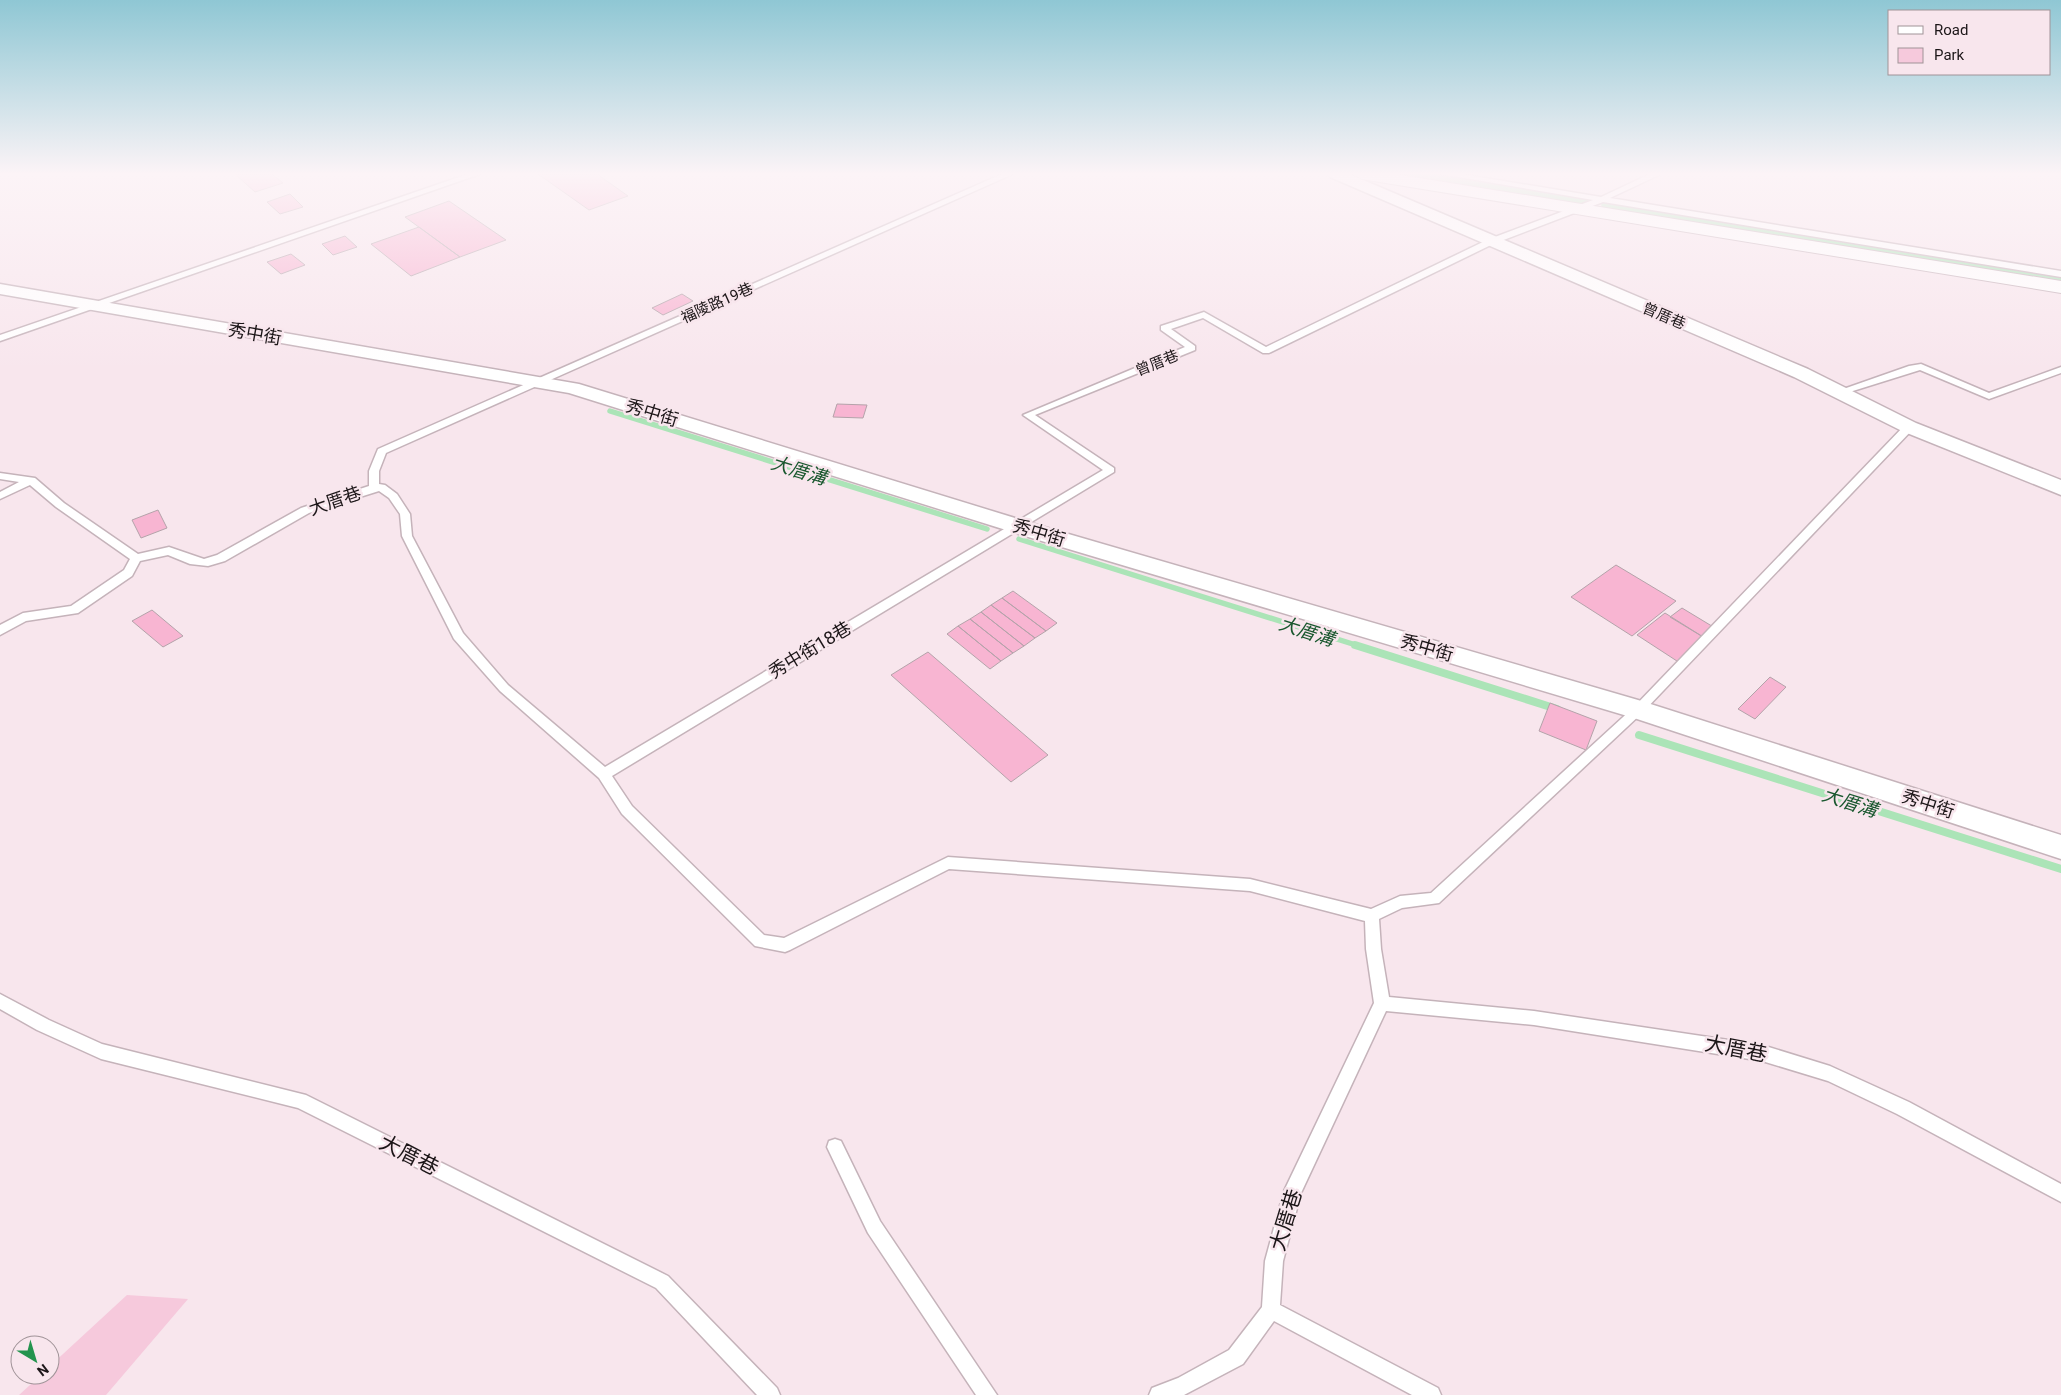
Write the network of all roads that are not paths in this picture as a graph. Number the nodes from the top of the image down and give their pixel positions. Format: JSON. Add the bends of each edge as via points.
{"nodes":[{"id":1,"x":287,"y":239,"type":"edge"},
{"id":2,"x":861,"y":239,"type":"edge"},
{"id":3,"x":1483,"y":239,"type":"edge"},
{"id":4,"x":1498,"y":239,"type":"edge"},
{"id":5,"x":1766,"y":239,"type":"edge"},
{"id":6,"x":1844,"y":239,"type":"edge"},
{"id":7,"x":1490,"y":242,"type":"junction"},
{"id":8,"x":2061,"y":274,"type":"edge"},
{"id":9,"x":2061,"y":287,"type":"edge"},
{"id":10,"x":0,"y":289,"type":"edge"},
{"id":11,"x":93,"y":306,"type":"junction"},
{"id":12,"x":0,"y":338,"type":"edge"},
{"id":13,"x":2061,"y":370,"type":"edge"},
{"id":14,"x":535,"y":383,"type":"junction"},
{"id":15,"x":1837,"y":393,"type":"junction"},
{"id":16,"x":1909,"y":427,"type":"junction"},
{"id":17,"x":0,"y":476,"type":"edge"},
{"id":18,"x":31,"y":480,"type":"junction"},
{"id":19,"x":374,"y":488,"type":"junction"},
{"id":20,"x":2061,"y":488,"type":"edge"},
{"id":21,"x":0,"y":496,"type":"edge"},
{"id":22,"x":1017,"y":526,"type":"junction"},
{"id":23,"x":136,"y":558,"type":"junction"},
{"id":24,"x":0,"y":631,"type":"edge"},
{"id":25,"x":1638,"y":710,"type":"junction"},
{"id":26,"x":604,"y":774,"type":"junction"},
{"id":27,"x":2061,"y":847,"type":"edge"},
{"id":28,"x":1372,"y":916,"type":"junction"},
{"id":29,"x":0,"y":1001,"type":"edge"},
{"id":30,"x":1382,"y":1003,"type":"junction"},
{"id":31,"x":835,"y":1147,"type":"dead end"},
{"id":32,"x":2061,"y":1193,"type":"edge"},
{"id":33,"x":1271,"y":1310,"type":"junction"},
{"id":34,"x":770,"y":1395,"type":"edge"},
{"id":35,"x":987,"y":1395,"type":"edge"},
{"id":36,"x":1159,"y":1395,"type":"edge"},
{"id":37,"x":1431,"y":1395,"type":"edge"}],
"edges":[{"from":1,"to":11,"type":"lane"},
{"from":2,"to":14,"type":"lane","name":"福陵路19巷"},
{"from":3,"to":7,"type":"street","name":"曾厝巷"},
{"from":4,"to":7,"type":"lane","name":"曾厝巷"},
{"from":5,"to":9,"type":"street"},
{"from":6,"to":8,"type":"lane"},
{"from":7,"to":15,"type":"street","name":"曾厝巷","via":[[1801,374]]},
{"from":7,"to":22,"type":"lane","name":"曾厝巷","via":[[1266,351],[1204,315],[1164,328],[1192,348],[1028,415],[1110,470]]},
{"from":10,"to":11,"type":"street","name":"秀中街"},
{"from":11,"to":12,"type":"lane"},
{"from":11,"to":14,"type":"street","name":"秀中街"},
{"from":13,"to":15,"type":"lane","via":[[1989,396],[1921,367]]},
{"from":14,"to":19,"type":"lane","name":"大厝巷","via":[[382,451],[374,471]]},
{"from":14,"to":22,"type":"street","name":"秀中街","via":[[572,388]]},
{"from":15,"to":16,"type":"street","name":"曾厝巷"},
{"from":16,"to":20,"type":"street","name":"曾厝巷"},
{"from":16,"to":25,"type":"lane"},
{"from":17,"to":18,"type":"lane"},
{"from":18,"to":21,"type":"lane"},
{"from":18,"to":23,"type":"lane","via":[[60,506]]},
{"from":19,"to":23,"type":"lane","name":"大厝巷","via":[[305,510],[221,558],[204,562],[169,551]]},
{"from":19,"to":26,"type":"lane","via":[[381,487],[394,496],[405,514],[407,536],[458,636],[504,688]]},
{"from":22,"to":25,"type":"street","name":"秀中街"},
{"from":22,"to":26,"type":"lane","name":"秀中街18巷"},
{"from":23,"to":24,"type":"lane","via":[[128,573],[74,610],[23,616]]},
{"from":25,"to":27,"type":"street","name":"秀中街"},
{"from":25,"to":28,"type":"lane","via":[[1434,899],[1400,902]]},
{"from":26,"to":28,"type":"lane","via":[[627,810],[760,941],[785,945],[948,863],[1250,885]]},
{"from":28,"to":30,"type":"lane","via":[[1370,938]]},
{"from":29,"to":34,"type":"lane","name":"大厝巷","via":[[101,1051],[300,1101],[662,1282]]},
{"from":30,"to":32,"type":"lane","name":"大厝巷","via":[[1534,1018],[1762,1053],[1830,1074],[1903,1108]]},
{"from":30,"to":33,"type":"lane","name":"大厝巷","via":[[1294,1191],[1274,1261]]},
{"from":31,"to":35,"type":"lane","via":[[874,1227]]},
{"from":33,"to":36,"type":"lane","via":[[1236,1357],[1183,1386]]},
{"from":33,"to":37,"type":"lane"}]}
